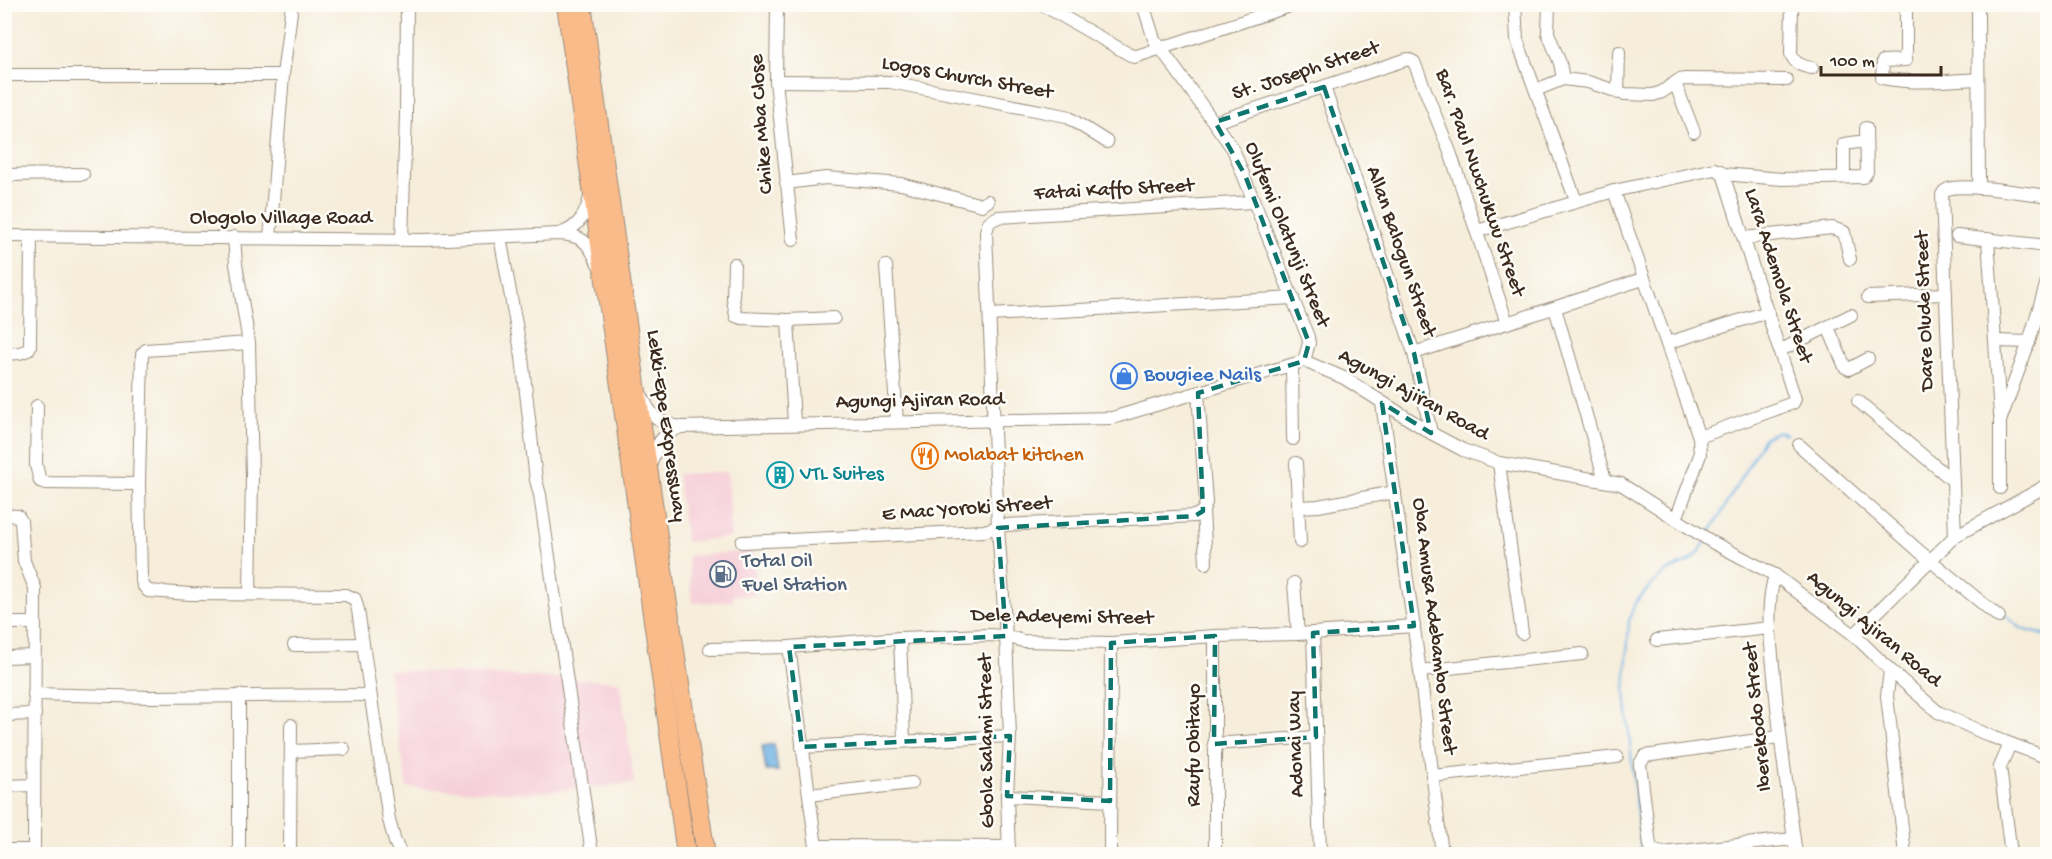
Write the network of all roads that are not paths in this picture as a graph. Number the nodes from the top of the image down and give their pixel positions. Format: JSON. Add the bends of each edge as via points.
{"nodes":[{"id":1,"x":292,"y":4,"type":"edge"},
{"id":2,"x":407,"y":4,"type":"edge"},
{"id":3,"x":566,"y":4,"type":"edge"},
{"id":4,"x":582,"y":4,"type":"edge"},
{"id":5,"x":777,"y":4,"type":"edge"},
{"id":6,"x":1041,"y":4,"type":"edge"},
{"id":7,"x":1143,"y":4,"type":"edge"},
{"id":8,"x":1296,"y":4,"type":"edge"},
{"id":9,"x":1515,"y":4,"type":"edge"},
{"id":10,"x":1549,"y":4,"type":"edge"},
{"id":11,"x":1792,"y":4,"type":"edge"},
{"id":12,"x":1906,"y":4,"type":"edge"},
{"id":13,"x":1978,"y":4,"type":"edge"},
{"id":14,"x":1280,"y":7,"type":"edge"},
{"id":15,"x":1160,"y":48,"type":"junction"},
{"id":16,"x":1619,"y":52,"type":"dead end"},
{"id":17,"x":1408,"y":59,"type":"joint"},
{"id":18,"x":1812,"y":68,"type":"dead end"},
{"id":19,"x":4,"y":75,"type":"edge"},
{"id":20,"x":283,"y":75,"type":"junction"},
{"id":21,"x":1563,"y":79,"type":"junction"},
{"id":22,"x":1978,"y":79,"type":"junction"},
{"id":23,"x":1787,"y":80,"type":"dead end"},
{"id":24,"x":776,"y":81,"type":"junction"},
{"id":25,"x":1675,"y":83,"type":"junction"},
{"id":26,"x":1324,"y":87,"type":"junction"},
{"id":27,"x":1536,"y":90,"type":"junction"},
{"id":28,"x":1618,"y":93,"type":"junction"},
{"id":29,"x":1215,"y":122,"type":"junction"},
{"id":30,"x":1866,"y":128,"type":"dead end"},
{"id":31,"x":1694,"y":132,"type":"dead end"},
{"id":32,"x":1866,"y":141,"type":"junction"},
{"id":33,"x":1107,"y":142,"type":"dead end"},
{"id":34,"x":83,"y":174,"type":"dead end"},
{"id":35,"x":1723,"y":174,"type":"junction"},
{"id":36,"x":4,"y":175,"type":"edge"},
{"id":37,"x":591,"y":175,"type":"junction"},
{"id":38,"x":1844,"y":177,"type":"junction"},
{"id":39,"x":786,"y":183,"type":"junction"},
{"id":40,"x":1978,"y":188,"type":"junction"},
{"id":41,"x":1614,"y":191,"type":"junction"},
{"id":42,"x":2048,"y":192,"type":"edge"},
{"id":43,"x":988,"y":201,"type":"dead end"},
{"id":44,"x":1576,"y":201,"type":"junction"},
{"id":45,"x":1253,"y":202,"type":"junction"},
{"id":46,"x":1477,"y":231,"type":"junction"},
{"id":47,"x":986,"y":232,"type":"joint"},
{"id":48,"x":558,"y":234,"type":"junction"},
{"id":49,"x":4,"y":236,"type":"edge"},
{"id":50,"x":32,"y":236,"type":"junction"},
{"id":51,"x":1957,"y":236,"type":"dead end"},
{"id":52,"x":234,"y":237,"type":"junction"},
{"id":53,"x":500,"y":237,"type":"junction"},
{"id":54,"x":270,"y":238,"type":"junction"},
{"id":55,"x":1744,"y":238,"type":"junction"},
{"id":56,"x":402,"y":239,"type":"junction"},
{"id":57,"x":1988,"y":239,"type":"junction"},
{"id":58,"x":793,"y":240,"type":"dead end"},
{"id":59,"x":2048,"y":246,"type":"edge"},
{"id":60,"x":1850,"y":259,"type":"dead end"},
{"id":61,"x":734,"y":264,"type":"dead end"},
{"id":62,"x":886,"y":266,"type":"dead end"},
{"id":63,"x":2048,"y":278,"type":"edge"},
{"id":64,"x":1643,"y":279,"type":"junction"},
{"id":65,"x":607,"y":288,"type":"junction"},
{"id":66,"x":1946,"y":294,"type":"junction"},
{"id":67,"x":1868,"y":297,"type":"dead end"},
{"id":68,"x":1293,"y":298,"type":"junction"},
{"id":69,"x":1555,"y":308,"type":"junction"},
{"id":70,"x":1767,"y":312,"type":"junction"},
{"id":71,"x":990,"y":315,"type":"junction"},
{"id":72,"x":1851,"y":315,"type":"dead end"},
{"id":73,"x":834,"y":318,"type":"dead end"},
{"id":74,"x":788,"y":320,"type":"junction"},
{"id":75,"x":1507,"y":323,"type":"junction"},
{"id":76,"x":1828,"y":327,"type":"junction"},
{"id":77,"x":1996,"y":341,"type":"junction"},
{"id":78,"x":2029,"y":342,"type":"junction"},
{"id":79,"x":249,"y":343,"type":"junction"},
{"id":80,"x":1667,"y":343,"type":"junction"},
{"id":81,"x":1781,"y":350,"type":"junction"},
{"id":82,"x":1414,"y":353,"type":"junction"},
{"id":83,"x":4,"y":354,"type":"edge"},
{"id":84,"x":1868,"y":359,"type":"dead end"},
{"id":85,"x":1298,"y":363,"type":"junction"},
{"id":86,"x":635,"y":380,"type":"junction"},
{"id":87,"x":1198,"y":393,"type":"junction"},
{"id":88,"x":1858,"y":402,"type":"dead end"},
{"id":89,"x":1382,"y":403,"type":"junction"},
{"id":90,"x":37,"y":406,"type":"dead end"},
{"id":91,"x":992,"y":420,"type":"junction"},
{"id":92,"x":897,"y":422,"type":"junction"},
{"id":93,"x":2001,"y":422,"type":"junction"},
{"id":94,"x":794,"y":423,"type":"junction"},
{"id":95,"x":681,"y":427,"type":"junction"},
{"id":96,"x":1431,"y":433,"type":"junction"},
{"id":97,"x":1699,"y":437,"type":"junction"},
{"id":98,"x":1293,"y":440,"type":"dead end"},
{"id":99,"x":1799,"y":445,"type":"dead end"},
{"id":100,"x":1296,"y":463,"type":"dead end"},
{"id":101,"x":1499,"y":463,"type":"junction"},
{"id":102,"x":650,"y":468,"type":"junction"},
{"id":103,"x":1605,"y":480,"type":"junction"},
{"id":104,"x":1952,"y":480,"type":"junction"},
{"id":105,"x":2048,"y":483,"type":"edge"},
{"id":106,"x":139,"y":484,"type":"junction"},
{"id":107,"x":2000,"y":488,"type":"dead end"},
{"id":108,"x":1395,"y":492,"type":"junction"},
{"id":109,"x":1299,"y":507,"type":"junction"},
{"id":110,"x":1199,"y":513,"type":"junction"},
{"id":111,"x":4,"y":515,"type":"edge"},
{"id":112,"x":1676,"y":519,"type":"junction"},
{"id":113,"x":998,"y":528,"type":"junction"},
{"id":114,"x":1955,"y":536,"type":"junction"},
{"id":115,"x":742,"y":542,"type":"dead end"},
{"id":116,"x":1300,"y":542,"type":"dead end"},
{"id":117,"x":1931,"y":561,"type":"junction"},
{"id":118,"x":1206,"y":563,"type":"dead end"},
{"id":119,"x":1775,"y":575,"type":"junction"},
{"id":120,"x":1294,"y":583,"type":"dead end"},
{"id":121,"x":250,"y":594,"type":"junction"},
{"id":122,"x":1999,"y":617,"type":"dead end"},
{"id":123,"x":4,"y":622,"type":"edge"},
{"id":124,"x":34,"y":623,"type":"junction"},
{"id":125,"x":1414,"y":626,"type":"junction"},
{"id":126,"x":1770,"y":628,"type":"junction"},
{"id":127,"x":1313,"y":633,"type":"junction"},
{"id":128,"x":1522,"y":633,"type":"dead end"},
{"id":129,"x":1298,"y":634,"type":"junction"},
{"id":130,"x":1854,"y":634,"type":"junction"},
{"id":131,"x":1006,"y":636,"type":"junction"},
{"id":132,"x":1215,"y":636,"type":"junction"},
{"id":133,"x":900,"y":638,"type":"junction"},
{"id":134,"x":1657,"y":640,"type":"dead end"},
{"id":135,"x":1111,"y":643,"type":"junction"},
{"id":136,"x":363,"y":644,"type":"junction"},
{"id":137,"x":294,"y":645,"type":"dead end"},
{"id":138,"x":789,"y":647,"type":"junction"},
{"id":139,"x":710,"y":649,"type":"dead end"},
{"id":140,"x":1582,"y":654,"type":"dead end"},
{"id":141,"x":34,"y":656,"type":"junction"},
{"id":142,"x":4,"y":657,"type":"edge"},
{"id":143,"x":1890,"y":670,"type":"junction"},
{"id":144,"x":1420,"y":671,"type":"junction"},
{"id":145,"x":34,"y":694,"type":"junction"},
{"id":146,"x":239,"y":695,"type":"junction"},
{"id":147,"x":369,"y":695,"type":"junction"},
{"id":148,"x":35,"y":714,"type":"junction"},
{"id":149,"x":4,"y":715,"type":"edge"},
{"id":150,"x":291,"y":725,"type":"dead end"},
{"id":151,"x":1010,"y":736,"type":"junction"},
{"id":152,"x":1316,"y":736,"type":"junction"},
{"id":153,"x":1779,"y":737,"type":"junction"},
{"id":154,"x":904,"y":741,"type":"junction"},
{"id":155,"x":1214,"y":744,"type":"junction"},
{"id":156,"x":2010,"y":744,"type":"junction"},
{"id":157,"x":802,"y":747,"type":"junction"},
{"id":158,"x":344,"y":749,"type":"dead end"},
{"id":159,"x":291,"y":751,"type":"junction"},
{"id":160,"x":1617,"y":757,"type":"dead end"},
{"id":161,"x":2048,"y":758,"type":"edge"},
{"id":162,"x":1432,"y":776,"type":"junction"},
{"id":163,"x":912,"y":783,"type":"dead end"},
{"id":164,"x":34,"y":785,"type":"junction"},
{"id":165,"x":4,"y":786,"type":"edge"},
{"id":166,"x":809,"y":795,"type":"junction"},
{"id":167,"x":1007,"y":796,"type":"junction"},
{"id":168,"x":1110,"y":801,"type":"junction"},
{"id":169,"x":1793,"y":839,"type":"junction"},
{"id":170,"x":4,"y":850,"type":"edge"},
{"id":171,"x":816,"y":850,"type":"edge"},
{"id":172,"x":930,"y":851,"type":"edge"},
{"id":173,"x":1009,"y":851,"type":"edge"},
{"id":174,"x":34,"y":852,"type":"edge"},
{"id":175,"x":239,"y":855,"type":"edge"},
{"id":176,"x":292,"y":855,"type":"edge"},
{"id":177,"x":401,"y":855,"type":"edge"},
{"id":178,"x":592,"y":855,"type":"edge"},
{"id":179,"x":686,"y":855,"type":"edge"},
{"id":180,"x":706,"y":855,"type":"edge"},
{"id":181,"x":1110,"y":855,"type":"edge"},
{"id":182,"x":1215,"y":855,"type":"edge"},
{"id":183,"x":1320,"y":855,"type":"edge"},
{"id":184,"x":1442,"y":855,"type":"edge"},
{"id":185,"x":1796,"y":855,"type":"edge"},
{"id":186,"x":1905,"y":855,"type":"edge"},
{"id":187,"x":2011,"y":855,"type":"edge"}],
"edges":[{"from":1,"to":20,"type":"street"},
{"from":2,"to":56,"type":"street"},
{"from":3,"to":37,"type":"highway","name":"Lekki-Epe Expressway"},
{"from":4,"to":86,"type":"highway","name":"Lekki-Epe Expressway"},
{"from":5,"to":24,"type":"street","name":"Chike Mba Close"},
{"from":6,"to":15,"type":"street","via":[[1134,57]]},
{"from":7,"to":15,"type":"street","name":"Olufemi Olatunji Street"},
{"from":8,"to":14,"type":"street"},
{"from":9,"to":27,"type":"street","via":[[1517,40]]},
{"from":10,"to":21,"type":"street","via":[[1548,33]]},
{"from":11,"to":18,"type":"street","via":[[1791,54],[1798,64]]},
{"from":12,"to":22,"type":"street","via":[[1905,60],[1883,61],[1882,78],[1917,82]]},
{"from":13,"to":22,"type":"street"},
{"from":14,"to":15,"type":"street"},
{"from":15,"to":29,"type":"street","name":"Olufemi Olatunji Street"},
{"from":16,"to":28,"type":"street"},
{"from":17,"to":26,"type":"street","name":"St. Joseph Street"},
{"from":17,"to":46,"type":"street","name":"Bar. Paul Nwchukwu Street","via":[[1418,68]]},
{"from":19,"to":20,"type":"street"},
{"from":20,"to":54,"type":"street"},
{"from":21,"to":27,"type":"street"},
{"from":21,"to":28,"type":"street","via":[[1588,82]]},
{"from":22,"to":40,"type":"street"},
{"from":23,"to":25,"type":"street","via":[[1684,79]]},
{"from":24,"to":33,"type":"street","name":"Logos Church Street","via":[[890,82],[1066,116]]},
{"from":24,"to":39,"type":"street","name":"Chike Mba Close"},
{"from":25,"to":28,"type":"street","via":[[1653,95]]},
{"from":25,"to":31,"type":"street"},
{"from":26,"to":29,"type":"street","name":"St. Joseph Street"},
{"from":26,"to":82,"type":"street","name":"Allan Balogun Street"},
{"from":27,"to":44,"type":"street"},
{"from":29,"to":45,"type":"street","name":"Olufemi Olatunji Street","via":[[1233,149]]},
{"from":30,"to":32,"type":"street"},
{"from":32,"to":38,"type":"street","via":[[1844,144]]},
{"from":32,"to":38,"type":"street","via":[[1865,175]]},
{"from":34,"to":36,"type":"street"},
{"from":35,"to":38,"type":"street","via":[[1782,179]]},
{"from":35,"to":41,"type":"street","name":"Lara Ademola Street","via":[[1714,169]]},
{"from":35,"to":55,"type":"street","name":"Lara Ademola Street"},
{"from":37,"to":48,"type":"street","via":[[584,216],[574,227]]},
{"from":37,"to":65,"type":"highway","name":"Lekki-Epe Expressway"},
{"from":39,"to":43,"type":"street","via":[[826,178],[901,184],[982,205]]},
{"from":39,"to":58,"type":"street","name":"Chike Mba Close"},
{"from":40,"to":42,"type":"street","name":"Dare Olude Street","via":[[2042,195]]},
{"from":40,"to":66,"type":"street","name":"Dare Olude Street","via":[[1950,188],[1942,195]]},
{"from":41,"to":44,"type":"street","name":"Lara Ademola Street"},
{"from":41,"to":64,"type":"street"},
{"from":44,"to":46,"type":"street","name":"Lara Ademola Street"},
{"from":45,"to":47,"type":"street","name":"Fatai Kaffo Street","via":[[998,217],[989,222]]},
{"from":45,"to":68,"type":"street","name":"Olufemi Olatunji Street"},
{"from":46,"to":75,"type":"street","name":"Bar. Paul Nwchukwu Street"},
{"from":47,"to":71,"type":"street","name":"Gbola Salami Street"},
{"from":48,"to":53,"type":"street","name":"Ologolo Village Road"},
{"from":48,"to":65,"type":"street","via":[[577,237],[590,246]]},
{"from":49,"to":50,"type":"street","name":"Ologolo Village Road"},
{"from":50,"to":52,"type":"street","name":"Ologolo Village Road"},
{"from":50,"to":83,"type":"street","via":[[30,346],[20,353]]},
{"from":51,"to":57,"type":"street"},
{"from":52,"to":54,"type":"street","name":"Ologolo Village Road"},
{"from":52,"to":79,"type":"street"},
{"from":53,"to":56,"type":"street","name":"Ologolo Village Road"},
{"from":53,"to":178,"type":"street","via":[[522,357],[536,480]]},
{"from":54,"to":56,"type":"street","name":"Ologolo Village Road"},
{"from":55,"to":60,"type":"street","via":[[1833,228],[1844,232]]},
{"from":55,"to":70,"type":"street","name":"Lara Ademola Street"},
{"from":57,"to":59,"type":"street"},
{"from":57,"to":77,"type":"street"},
{"from":61,"to":74,"type":"street","via":[[736,316]]},
{"from":62,"to":92,"type":"street"},
{"from":63,"to":78,"type":"street"},
{"from":64,"to":69,"type":"street"},
{"from":64,"to":80,"type":"street"},
{"from":65,"to":179,"type":"highway","name":"Lekki-Epe Expressway"},
{"from":66,"to":67,"type":"street"},
{"from":66,"to":104,"type":"street","name":"Dare Olude Street"},
{"from":68,"to":71,"type":"street"},
{"from":68,"to":85,"type":"street","name":"Olufemi Olatunji Street","via":[[1309,343]]},
{"from":69,"to":75,"type":"street"},
{"from":69,"to":103,"type":"street"},
{"from":70,"to":80,"type":"street"},
{"from":70,"to":81,"type":"street","name":"Lara Ademola Street"},
{"from":71,"to":91,"type":"street","name":"Gbola Salami Street"},
{"from":72,"to":76,"type":"street"},
{"from":73,"to":74,"type":"street"},
{"from":74,"to":94,"type":"street"},
{"from":75,"to":82,"type":"street"},
{"from":76,"to":81,"type":"street"},
{"from":76,"to":84,"type":"street","via":[[1845,367],[1849,369]]},
{"from":77,"to":78,"type":"street"},
{"from":77,"to":93,"type":"street"},
{"from":78,"to":93,"type":"street"},
{"from":79,"to":106,"type":"street","via":[[146,350],[142,354]]},
{"from":79,"to":121,"type":"street"},
{"from":80,"to":97,"type":"street"},
{"from":81,"to":97,"type":"street","name":"Lara Ademola Street","via":[[1795,401]]},
{"from":82,"to":96,"type":"street","name":"Allan Balogun Street"},
{"from":85,"to":87,"type":"street","name":"Agungi Ajiran Road"},
{"from":85,"to":89,"type":"street","name":"Agungi Ajiran Road","via":[[1344,378]]},
{"from":85,"to":98,"type":"street","name":"Olufemi Olatunji Street"},
{"from":86,"to":95,"type":"street","via":[[652,414],[666,425]]},
{"from":86,"to":102,"type":"highway","name":"Lekki-Epe Expressway"},
{"from":87,"to":91,"type":"street","name":"Agungi Ajiran Road","via":[[1112,418]]},
{"from":87,"to":110,"type":"street","via":[[1206,503]]},
{"from":88,"to":104,"type":"street"},
{"from":89,"to":96,"type":"street","name":"Agungi Ajiran Road"},
{"from":89,"to":108,"type":"street","name":"Oba Amusa Adebambo Street"},
{"from":90,"to":106,"type":"street","via":[[36,465],[40,481]]},
{"from":91,"to":92,"type":"street","name":"Agungi Ajiran Road"},
{"from":91,"to":113,"type":"street","name":"Gbola Salami Street"},
{"from":92,"to":94,"type":"street","name":"Agungi Ajiran Road"},
{"from":93,"to":107,"type":"street"},
{"from":94,"to":95,"type":"street","name":"Agungi Ajiran Road"},
{"from":95,"to":102,"type":"street","via":[[662,439]]},
{"from":96,"to":101,"type":"street","name":"Agungi Ajiran Road"},
{"from":97,"to":112,"type":"street","via":[[1700,454]]},
{"from":99,"to":117,"type":"street"},
{"from":100,"to":109,"type":"street"},
{"from":101,"to":103,"type":"street","name":"Agungi Ajiran Road"},
{"from":101,"to":128,"type":"street"},
{"from":102,"to":180,"type":"highway","name":"Lekki-Epe Expressway"},
{"from":103,"to":112,"type":"street","name":"Agungi Ajiran Road","via":[[1621,484]]},
{"from":104,"to":114,"type":"street","name":"Dare Olude Street"},
{"from":105,"to":114,"type":"street"},
{"from":106,"to":121,"type":"street","via":[[141,577],[148,591]]},
{"from":108,"to":109,"type":"street"},
{"from":108,"to":125,"type":"street","name":"Oba Amusa Adebambo Street"},
{"from":109,"to":116,"type":"street"},
{"from":110,"to":113,"type":"street","name":"E Mac Yoroki Street"},
{"from":110,"to":118,"type":"street"},
{"from":111,"to":124,"type":"street","via":[[18,516],[21,521],[24,561],[35,588]]},
{"from":112,"to":119,"type":"street","name":"Agungi Ajiran Road"},
{"from":113,"to":115,"type":"street","name":"E Mac Yoroki Street"},
{"from":113,"to":131,"type":"street","name":"Gbola Salami Street"},
{"from":114,"to":117,"type":"street"},
{"from":117,"to":122,"type":"street"},
{"from":117,"to":130,"type":"street"},
{"from":119,"to":126,"type":"street","name":"Iberekodo Street","via":[[1770,592]]},
{"from":119,"to":130,"type":"street","name":"Agungi Ajiran Road"},
{"from":120,"to":129,"type":"street"},
{"from":121,"to":136,"type":"street","via":[[346,595],[355,599]]},
{"from":123,"to":124,"type":"street"},
{"from":124,"to":141,"type":"street"},
{"from":125,"to":127,"type":"street","name":"Dele Adeyemi Street"},
{"from":125,"to":144,"type":"street","name":"Oba Amusa Adebambo Street"},
{"from":126,"to":134,"type":"street"},
{"from":126,"to":153,"type":"street","name":"Iberekodo Street"},
{"from":127,"to":129,"type":"street","name":"Dele Adeyemi Street"},
{"from":127,"to":152,"type":"street","name":"Adonai Way"},
{"from":129,"to":132,"type":"street","name":"Dele Adeyemi Street"},
{"from":130,"to":143,"type":"street","name":"Agungi Ajiran Road"},
{"from":131,"to":133,"type":"street","name":"Dele Adeyemi Street"},
{"from":131,"to":135,"type":"street","name":"Dele Adeyemi Street","via":[[1023,641]]},
{"from":131,"to":151,"type":"street","name":"Gbola Salami Street"},
{"from":132,"to":135,"type":"street","name":"Dele Adeyemi Street"},
{"from":132,"to":155,"type":"street","name":"Raufu Obitayo"},
{"from":133,"to":138,"type":"street","name":"Dele Adeyemi Street"},
{"from":133,"to":154,"type":"street"},
{"from":135,"to":168,"type":"street"},
{"from":136,"to":137,"type":"street"},
{"from":136,"to":147,"type":"street"},
{"from":138,"to":139,"type":"street","name":"Dele Adeyemi Street"},
{"from":138,"to":157,"type":"street"},
{"from":140,"to":144,"type":"street"},
{"from":141,"to":142,"type":"street"},
{"from":141,"to":145,"type":"street"},
{"from":143,"to":156,"type":"street","name":"Agungi Ajiran Road","via":[[1938,712]]},
{"from":143,"to":186,"type":"street","via":[[1887,696]]},
{"from":144,"to":162,"type":"street","name":"Oba Amusa Adebambo Street"},
{"from":145,"to":146,"type":"street"},
{"from":145,"to":148,"type":"street"},
{"from":146,"to":147,"type":"street"},
{"from":146,"to":175,"type":"street"},
{"from":147,"to":177,"type":"street","via":[[389,820]]},
{"from":148,"to":149,"type":"street"},
{"from":148,"to":164,"type":"street"},
{"from":150,"to":159,"type":"street"},
{"from":151,"to":154,"type":"street"},
{"from":151,"to":167,"type":"street","name":"Gbola Salami Street"},
{"from":152,"to":155,"type":"street"},
{"from":152,"to":183,"type":"street","name":"Adonai Way"},
{"from":153,"to":169,"type":"street","name":"Iberekodo Street"},
{"from":153,"to":169,"type":"street","via":[[1645,756],[1640,764],[1650,846],[1663,853]]},
{"from":154,"to":157,"type":"street"},
{"from":155,"to":182,"type":"street","name":"Raufu Obitayo"},
{"from":156,"to":161,"type":"street","name":"Agungi Ajiran Road"},
{"from":156,"to":187,"type":"street","via":[[2000,767]]},
{"from":157,"to":166,"type":"street"},
{"from":158,"to":159,"type":"street"},
{"from":159,"to":176,"type":"street"},
{"from":160,"to":162,"type":"street"},
{"from":162,"to":184,"type":"street","name":"Oba Amusa Adebambo Street"},
{"from":163,"to":166,"type":"street"},
{"from":164,"to":165,"type":"street"},
{"from":164,"to":174,"type":"street"},
{"from":166,"to":171,"type":"street"},
{"from":167,"to":168,"type":"street"},
{"from":167,"to":173,"type":"street","name":"Gbola Salami Street"},
{"from":168,"to":181,"type":"street"},
{"from":169,"to":185,"type":"street","name":"Iberekodo Street"},
{"from":170,"to":174,"type":"street"},
{"from":171,"to":172,"type":"street"},
{"from":172,"to":173,"type":"street"}]}
